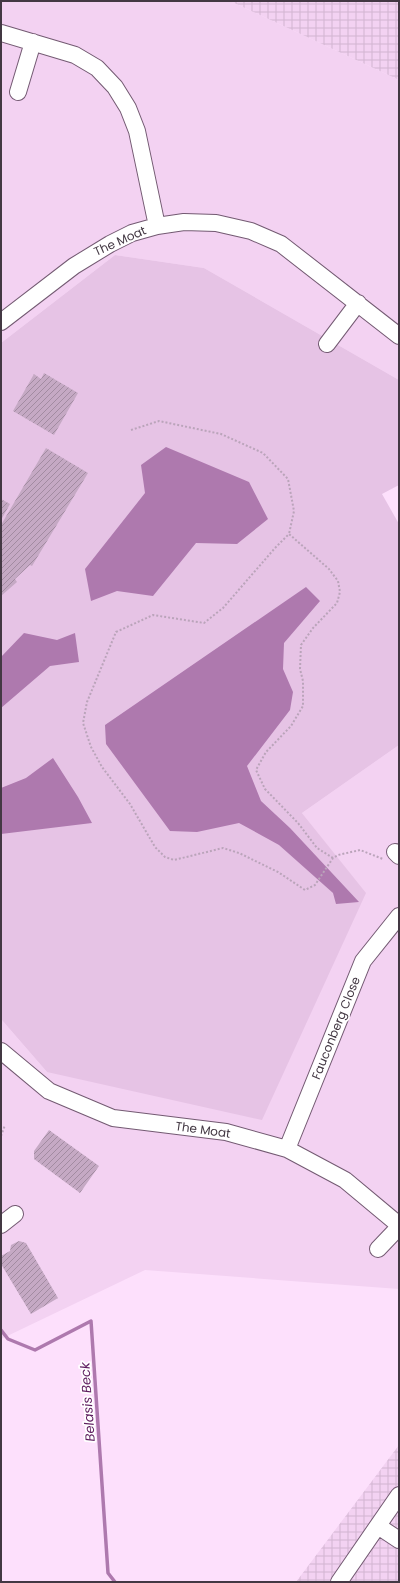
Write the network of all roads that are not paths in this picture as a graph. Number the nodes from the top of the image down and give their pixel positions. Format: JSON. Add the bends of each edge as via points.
{"nodes":[{"id":1,"x":1,"y":33,"type":"edge"},
{"id":2,"x":33,"y":42,"type":"junction"},
{"id":3,"x":18,"y":92,"type":"dead end"},
{"id":4,"x":157,"y":226,"type":"junction"},
{"id":5,"x":358,"y":303,"type":"junction"},
{"id":6,"x":1,"y":322,"type":"edge"},
{"id":7,"x":399,"y":336,"type":"edge"},
{"id":8,"x":327,"y":344,"type":"dead end"},
{"id":9,"x":399,"y":916,"type":"edge"},
{"id":10,"x":1,"y":1050,"type":"edge"},
{"id":11,"x":287,"y":1149,"type":"junction"},
{"id":12,"x":16,"y":1214,"type":"dead end"},
{"id":13,"x":1,"y":1225,"type":"edge"},
{"id":14,"x":399,"y":1226,"type":"edge"},
{"id":15,"x":378,"y":1249,"type":"dead end"},
{"id":16,"x":399,"y":1495,"type":"edge"},
{"id":17,"x":378,"y":1526,"type":"junction"},
{"id":18,"x":399,"y":1540,"type":"edge"},
{"id":19,"x":339,"y":1582,"type":"edge"}],
"edges":[{"from":1,"to":2,"type":"street"},
{"from":2,"to":3,"type":"street"},
{"from":2,"to":4,"type":"street","via":[[74,55],[97,68],[115,87],[128,108],[137,131]]},
{"from":4,"to":5,"type":"street","name":"The Moat","via":[[184,222],[216,223],[251,231],[281,244]]},
{"from":4,"to":6,"type":"street","name":"The Moat","via":[[132,233],[93,253]]},
{"from":5,"to":7,"type":"street","name":"The Moat"},
{"from":5,"to":8,"type":"street"},
{"from":9,"to":11,"type":"street","name":"Fauconberg Close","via":[[363,962]]},
{"from":10,"to":11,"type":"street","name":"The Moat","via":[[49,1091],[113,1118],[226,1132]]},
{"from":11,"to":14,"type":"street","name":"The Moat","via":[[345,1180]]},
{"from":12,"to":13,"type":"street"},
{"from":14,"to":15,"type":"street","name":"The Moat"},
{"from":16,"to":17,"type":"street"},
{"from":17,"to":18,"type":"street"},
{"from":17,"to":19,"type":"street"}]}
